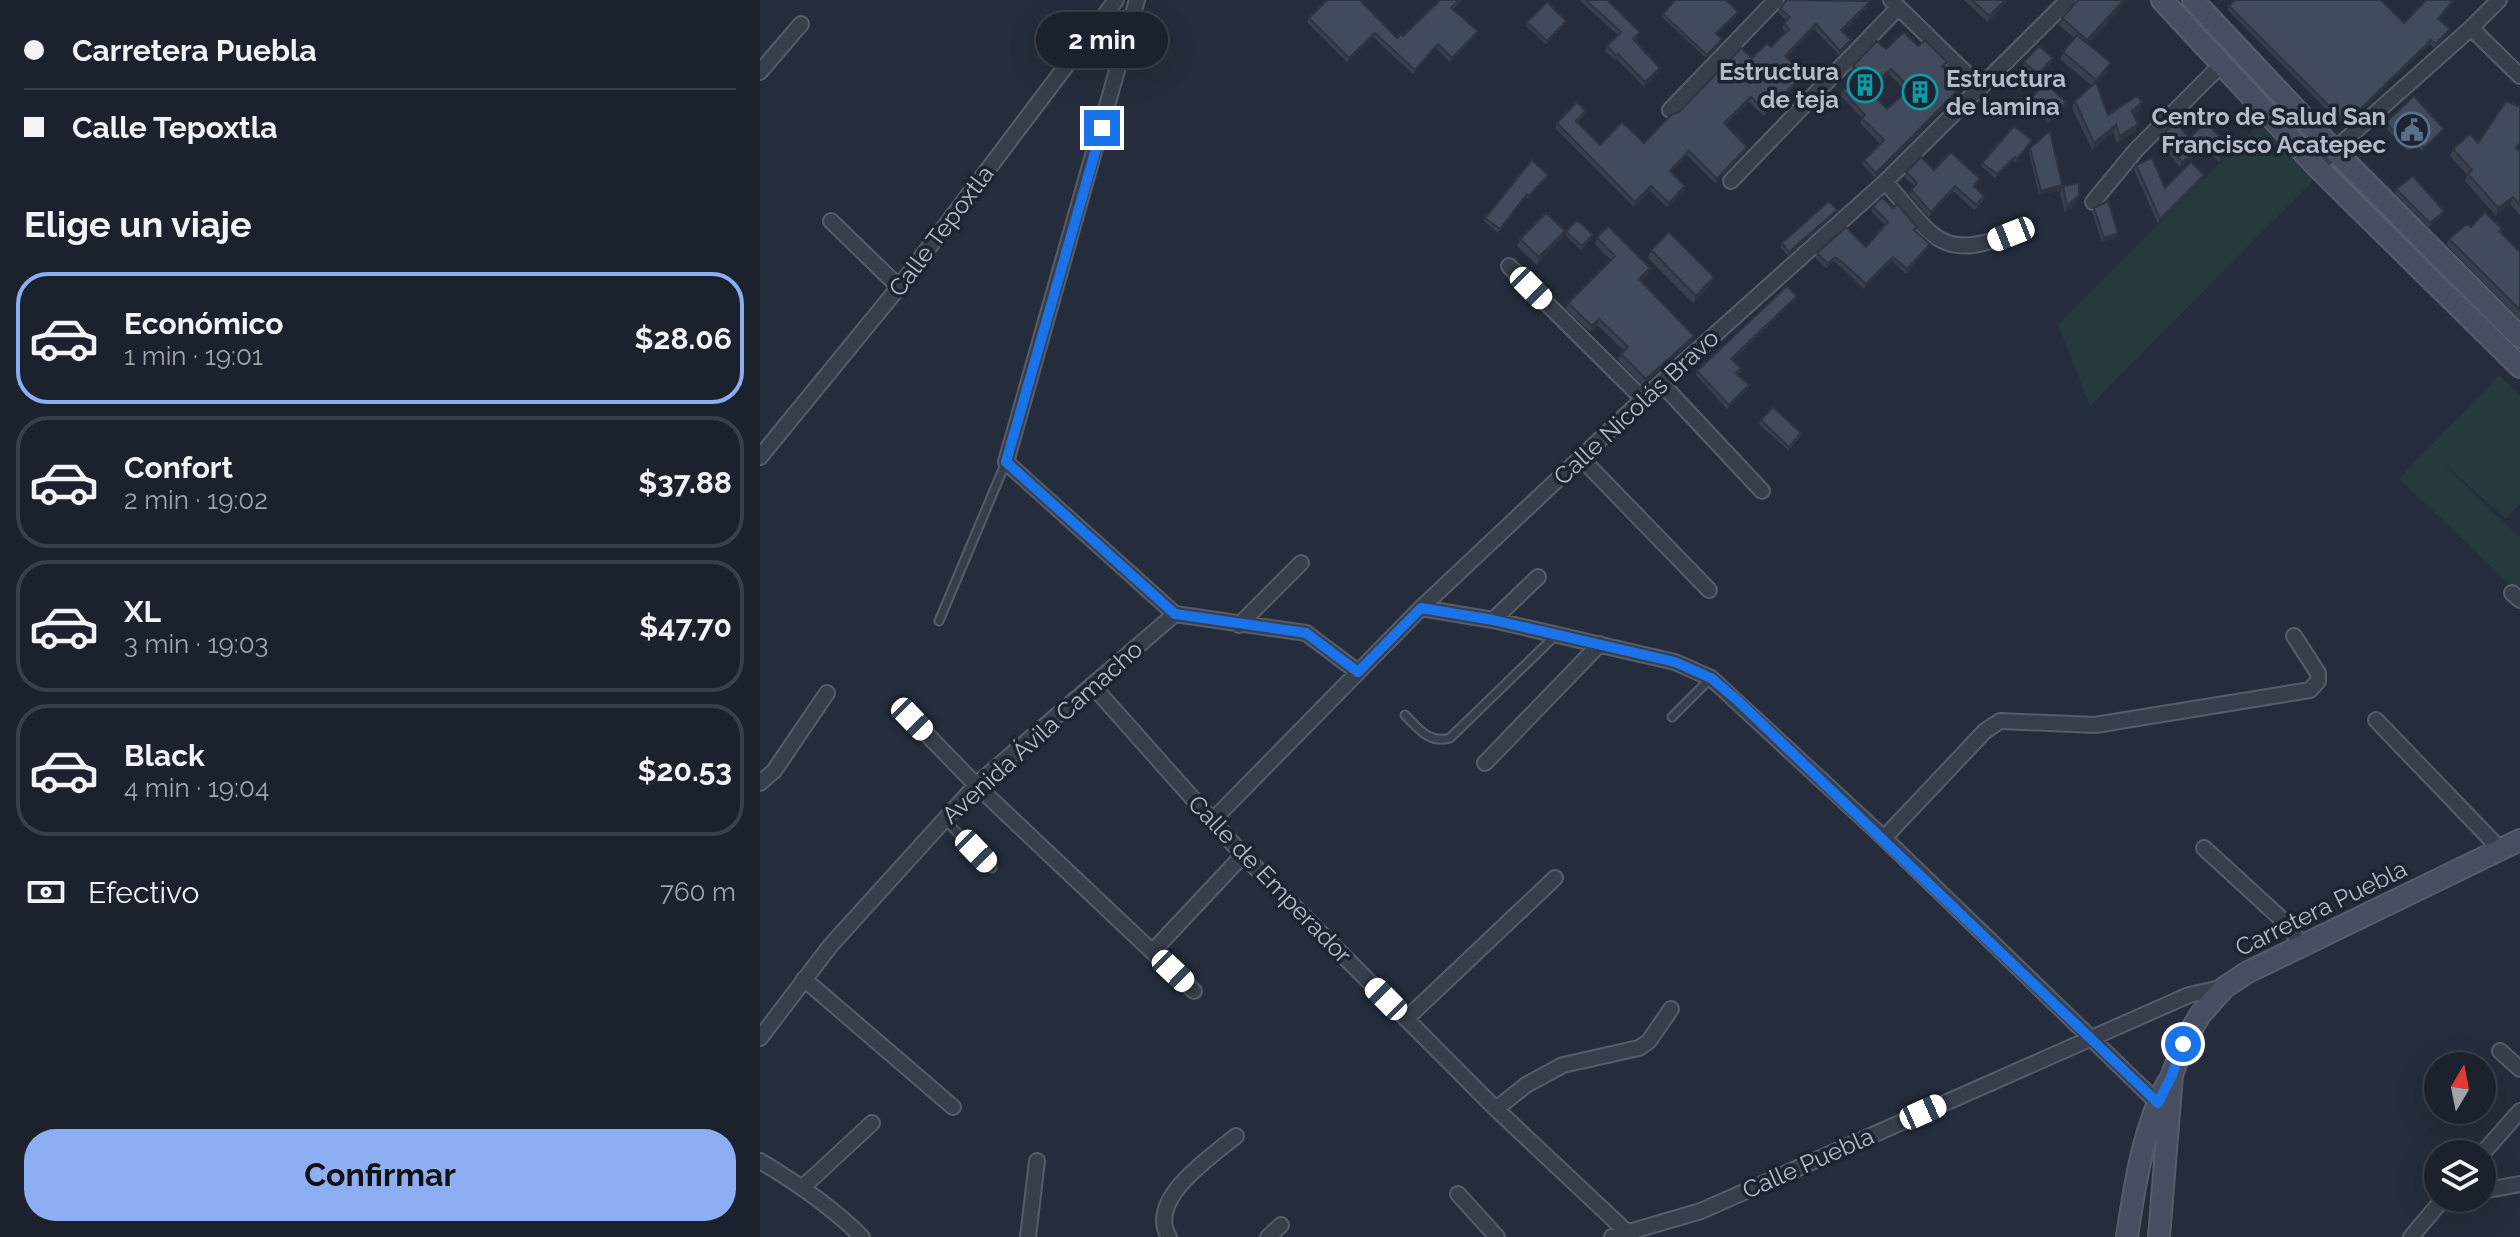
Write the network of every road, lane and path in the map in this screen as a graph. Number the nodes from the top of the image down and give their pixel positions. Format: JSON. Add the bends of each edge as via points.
{"nodes":[{"id":1,"x":1116,"y":0,"type":"edge"},
{"id":2,"x":1137,"y":0,"type":"edge"},
{"id":3,"x":1776,"y":0,"type":"edge"},
{"id":4,"x":2068,"y":0,"type":"edge"},
{"id":5,"x":2162,"y":0,"type":"edge"},
{"id":6,"x":2193,"y":0,"type":"edge"},
{"id":7,"x":2499,"y":0,"type":"edge"},
{"id":8,"x":1895,"y":4,"type":"edge"},
{"id":9,"x":801,"y":24,"type":"dead end"},
{"id":10,"x":2471,"y":28,"type":"junction"},
{"id":11,"x":2222,"y":64,"type":"junction"},
{"id":12,"x":760,"y":72,"type":"edge"},
{"id":13,"x":2520,"y":76,"type":"edge"},
{"id":14,"x":1981,"y":88,"type":"junction"},
{"id":15,"x":1670,"y":110,"type":"dead end"},
{"id":16,"x":2334,"y":150,"type":"junction"},
{"id":17,"x":2318,"y":168,"type":"junction"},
{"id":18,"x":1731,"y":181,"type":"dead end"},
{"id":19,"x":1885,"y":182,"type":"junction"},
{"id":20,"x":2093,"y":202,"type":"dead end"},
{"id":21,"x":831,"y":221,"type":"dead end"},
{"id":22,"x":2011,"y":234,"type":"dead end"},
{"id":23,"x":1509,"y":266,"type":"dead end"},
{"id":24,"x":899,"y":287,"type":"junction"},
{"id":25,"x":2520,"y":337,"type":"edge"},
{"id":26,"x":2520,"y":367,"type":"edge"},
{"id":27,"x":1661,"y":383,"type":"junction"},
{"id":28,"x":1643,"y":399,"type":"junction"},
{"id":29,"x":760,"y":457,"type":"edge"},
{"id":30,"x":1581,"y":458,"type":"junction"},
{"id":31,"x":1006,"y":462,"type":"junction"},
{"id":32,"x":1762,"y":491,"type":"dead end"},
{"id":33,"x":1301,"y":563,"type":"dead end"},
{"id":34,"x":1538,"y":577,"type":"dead end"},
{"id":35,"x":1709,"y":590,"type":"dead end"},
{"id":36,"x":1421,"y":608,"type":"junction"},
{"id":37,"x":1175,"y":614,"type":"junction"},
{"id":38,"x":1493,"y":620,"type":"junction"},
{"id":39,"x":939,"y":621,"type":"dead end"},
{"id":40,"x":1239,"y":625,"type":"junction"},
{"id":41,"x":1556,"y":635,"type":"junction"},
{"id":42,"x":2294,"y":636,"type":"dead end"},
{"id":43,"x":1600,"y":644,"type":"junction"},
{"id":44,"x":1358,"y":672,"type":"junction"},
{"id":45,"x":1711,"y":678,"type":"junction"},
{"id":46,"x":1092,"y":685,"type":"junction"},
{"id":47,"x":827,"y":693,"type":"dead end"},
{"id":48,"x":1405,"y":715,"type":"dead end"},
{"id":49,"x":1672,"y":717,"type":"dead end"},
{"id":50,"x":912,"y":719,"type":"dead end"},
{"id":51,"x":2376,"y":720,"type":"dead end"},
{"id":52,"x":1485,"y":763,"type":"dead end"},
{"id":53,"x":760,"y":783,"type":"edge"},
{"id":54,"x":976,"y":785,"type":"junction"},
{"id":55,"x":944,"y":819,"type":"junction"},
{"id":56,"x":1211,"y":822,"type":"junction"},
{"id":57,"x":1884,"y":838,"type":"junction"},
{"id":58,"x":2520,"y":840,"type":"edge"},
{"id":59,"x":2204,"y":848,"type":"dead end"},
{"id":60,"x":2501,"y":850,"type":"junction"},
{"id":61,"x":1243,"y":855,"type":"junction"},
{"id":62,"x":992,"y":868,"type":"dead end"},
{"id":63,"x":1555,"y":878,"type":"dead end"},
{"id":64,"x":2301,"y":945,"type":"junction"},
{"id":65,"x":1153,"y":951,"type":"junction"},
{"id":66,"x":804,"y":979,"type":"junction"},
{"id":67,"x":2225,"y":987,"type":"junction"},
{"id":68,"x":1194,"y":991,"type":"dead end"},
{"id":69,"x":1671,"y":1009,"type":"dead end"},
{"id":70,"x":1406,"y":1019,"type":"junction"},
{"id":71,"x":760,"y":1038,"type":"edge"},
{"id":72,"x":2090,"y":1038,"type":"junction"},
{"id":73,"x":2500,"y":1051,"type":"dead end"},
{"id":74,"x":2520,"y":1069,"type":"edge"},
{"id":75,"x":2165,"y":1105,"type":"junction"},
{"id":76,"x":953,"y":1107,"type":"dead end"},
{"id":77,"x":1496,"y":1109,"type":"junction"},
{"id":78,"x":2520,"y":1111,"type":"edge"},
{"id":79,"x":872,"y":1123,"type":"dead end"},
{"id":80,"x":1236,"y":1136,"type":"dead end"},
{"id":81,"x":2494,"y":1140,"type":"edge"},
{"id":82,"x":760,"y":1161,"type":"edge"},
{"id":83,"x":1037,"y":1161,"type":"dead end"},
{"id":84,"x":2520,"y":1184,"type":"edge"},
{"id":85,"x":803,"y":1187,"type":"junction"},
{"id":86,"x":2496,"y":1188,"type":"edge"},
{"id":87,"x":1458,"y":1194,"type":"dead end"},
{"id":88,"x":2433,"y":1212,"type":"edge"},
{"id":89,"x":1281,"y":1225,"type":"dead end"},
{"id":90,"x":1628,"y":1233,"type":"junction"},
{"id":91,"x":862,"y":1237,"type":"edge"},
{"id":92,"x":1028,"y":1237,"type":"edge"},
{"id":93,"x":1169,"y":1237,"type":"edge"},
{"id":94,"x":1268,"y":1237,"type":"edge"},
{"id":95,"x":1497,"y":1237,"type":"edge"},
{"id":96,"x":1612,"y":1237,"type":"edge"},
{"id":97,"x":2127,"y":1237,"type":"edge"},
{"id":98,"x":2159,"y":1237,"type":"edge"},
{"id":99,"x":2411,"y":1237,"type":"edge"}],
"edges":[{"from":1,"to":24,"type":"street","name":"Calle Tepoxtla"},
{"from":2,"to":31,"type":"street"},
{"from":3,"to":15,"type":"street"},
{"from":4,"to":14,"type":"street","name":"Calle Nicolás Bravo"},
{"from":5,"to":11,"type":"main road"},
{"from":6,"to":16,"type":"main road"},
{"from":7,"to":10,"type":"street"},
{"from":8,"to":14,"type":"street"},
{"from":8,"to":18,"type":"street"},
{"from":9,"to":12,"type":"street"},
{"from":10,"to":13,"type":"street"},
{"from":10,"to":16,"type":"street"},
{"from":11,"to":17,"type":"main road"},
{"from":11,"to":20,"type":"street","via":[[2136,150]]},
{"from":14,"to":19,"type":"street","name":"Calle Nicolás Bravo"},
{"from":16,"to":17,"type":"street"},
{"from":16,"to":25,"type":"main road"},
{"from":17,"to":26,"type":"main road"},
{"from":19,"to":22,"type":"street","via":[[1939,240],[1957,248]]},
{"from":19,"to":27,"type":"street","name":"Calle Nicolás Bravo"},
{"from":21,"to":24,"type":"street"},
{"from":23,"to":28,"type":"street"},
{"from":24,"to":29,"type":"street","name":"Calle Tepoxtla"},
{"from":27,"to":28,"type":"street","name":"Calle Nicolás Bravo"},
{"from":27,"to":32,"type":"street"},
{"from":28,"to":30,"type":"street","name":"Calle Nicolás Bravo"},
{"from":30,"to":35,"type":"street"},
{"from":30,"to":36,"type":"street","name":"Calle Nicolás Bravo"},
{"from":31,"to":37,"type":"street"},
{"from":31,"to":39,"type":"lane"},
{"from":33,"to":40,"type":"street"},
{"from":34,"to":38,"type":"street"},
{"from":36,"to":38,"type":"street"},
{"from":36,"to":44,"type":"street","name":"Calle Nicolás Bravo"},
{"from":37,"to":40,"type":"street"},
{"from":37,"to":46,"type":"street","name":"Avenida Ávila Camacho"},
{"from":38,"to":41,"type":"street"},
{"from":40,"to":44,"type":"street","via":[[1306,633]]},
{"from":41,"to":43,"type":"street"},
{"from":41,"to":48,"type":"lane","via":[[1450,738],[1430,739]]},
{"from":42,"to":57,"type":"street","via":[[2318,673],[2310,690],[2095,725],[2000,721]]},
{"from":43,"to":45,"type":"street","via":[[1675,662]]},
{"from":43,"to":52,"type":"street"},
{"from":44,"to":56,"type":"street","name":"Calle Nicolás Bravo"},
{"from":45,"to":49,"type":"lane"},
{"from":45,"to":57,"type":"street"},
{"from":46,"to":54,"type":"street","name":"Avenida Ávila Camacho"},
{"from":46,"to":56,"type":"street","name":"Calle de Emperador"},
{"from":47,"to":53,"type":"street","via":[[774,771]]},
{"from":50,"to":54,"type":"street"},
{"from":51,"to":60,"type":"street"},
{"from":54,"to":55,"type":"street","name":"Avenida Ávila Camacho"},
{"from":54,"to":65,"type":"street"},
{"from":55,"to":62,"type":"lane"},
{"from":55,"to":66,"type":"street","name":"Avenida Ávila Camacho"},
{"from":56,"to":61,"type":"street","name":"Calle de Emperador"},
{"from":57,"to":72,"type":"street"},
{"from":58,"to":60,"type":"main road","name":"Carretera Puebla"},
{"from":59,"to":64,"type":"street","via":[[2288,925]]},
{"from":60,"to":64,"type":"main road","name":"Carretera Puebla"},
{"from":61,"to":65,"type":"street"},
{"from":61,"to":70,"type":"street","name":"Calle de Emperador"},
{"from":63,"to":70,"type":"street"},
{"from":64,"to":67,"type":"main road","name":"Carretera Puebla"},
{"from":65,"to":68,"type":"street"},
{"from":66,"to":71,"type":"street","name":"Avenida Ávila Camacho"},
{"from":66,"to":76,"type":"street"},
{"from":67,"to":72,"type":"street","name":"Calle Puebla","via":[[2189,995]]},
{"from":67,"to":75,"type":"main road","name":"Carretera Puebla","via":[[2183,1044]]},
{"from":69,"to":77,"type":"street","via":[[1639,1048],[1563,1065]]},
{"from":70,"to":77,"type":"street","name":"Calle de Emperador"},
{"from":72,"to":75,"type":"street"},
{"from":72,"to":90,"type":"street","name":"Calle Puebla","via":[[1701,1211]]},
{"from":73,"to":74,"type":"street"},
{"from":75,"to":97,"type":"main road","via":[[2140,1164]]},
{"from":75,"to":98,"type":"main road"},
{"from":77,"to":90,"type":"street","name":"Calle de Emperador"},
{"from":78,"to":81,"type":"street"},
{"from":79,"to":85,"type":"street"},
{"from":80,"to":93,"type":"street","via":[[1182,1181],[1164,1214]]},
{"from":82,"to":85,"type":"street"},
{"from":83,"to":92,"type":"street"},
{"from":84,"to":86,"type":"street"},
{"from":85,"to":91,"type":"street"},
{"from":87,"to":95,"type":"street"},
{"from":88,"to":99,"type":"street"},
{"from":89,"to":94,"type":"street"},
{"from":90,"to":96,"type":"street","name":"Calle Puebla"}]}
